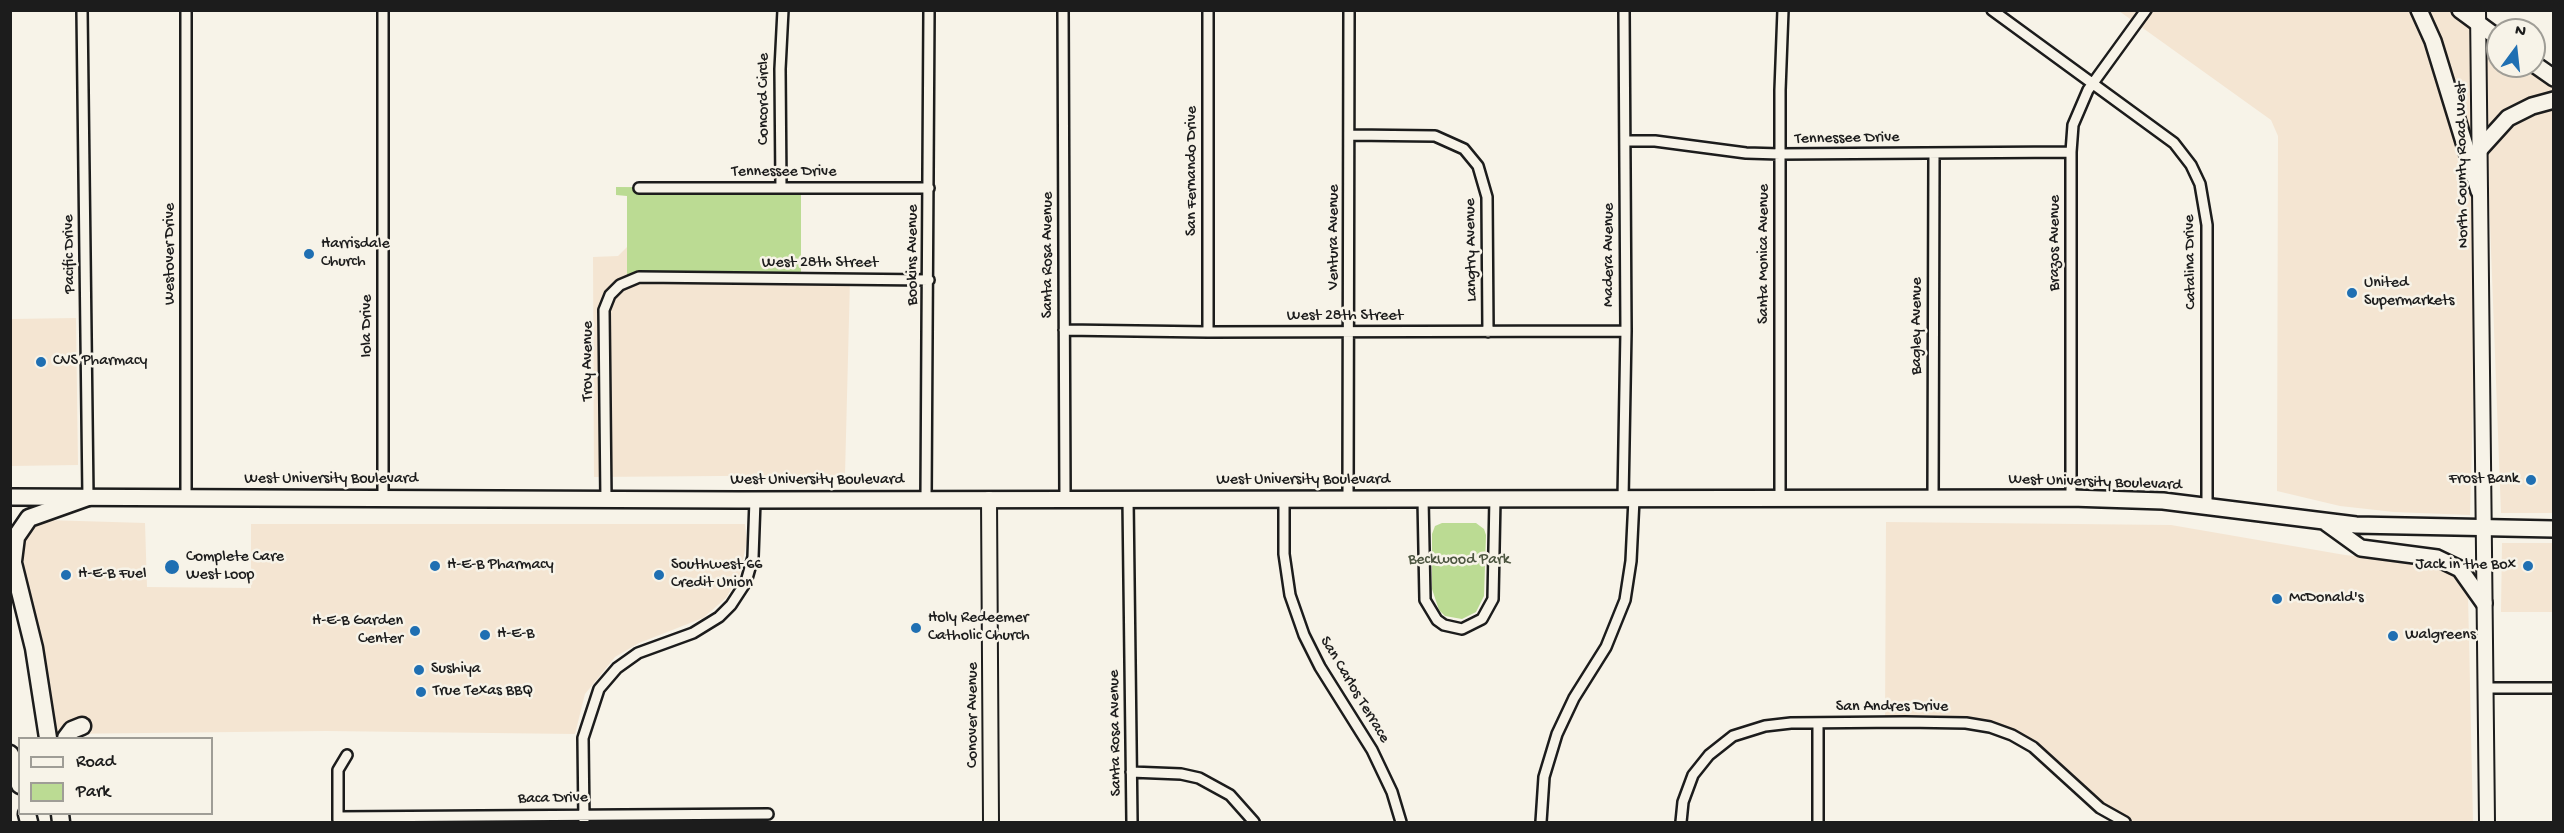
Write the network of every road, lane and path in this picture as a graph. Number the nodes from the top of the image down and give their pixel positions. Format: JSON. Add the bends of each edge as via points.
{"nodes":[{"id":1,"x":82,"y":10,"type":"edge"},
{"id":2,"x":186,"y":10,"type":"edge"},
{"id":3,"x":383,"y":10,"type":"edge"},
{"id":4,"x":783,"y":10,"type":"edge"},
{"id":5,"x":929,"y":10,"type":"edge"},
{"id":6,"x":1063,"y":10,"type":"edge"},
{"id":7,"x":1208,"y":10,"type":"edge"},
{"id":8,"x":1349,"y":10,"type":"edge"},
{"id":9,"x":1624,"y":10,"type":"edge"},
{"id":10,"x":1783,"y":10,"type":"edge"},
{"id":11,"x":1992,"y":10,"type":"edge"},
{"id":12,"x":2146,"y":10,"type":"edge"},
{"id":13,"x":2419,"y":10,"type":"edge"},
{"id":14,"x":2460,"y":10,"type":"edge"},
{"id":15,"x":2478,"y":17,"type":"edge"},
{"id":16,"x":2093,"y":83,"type":"junction"},
{"id":17,"x":2553,"y":100,"type":"edge"},
{"id":18,"x":1350,"y":135,"type":"junction"},
{"id":19,"x":1624,"y":141,"type":"junction"},
{"id":20,"x":2479,"y":150,"type":"junction"},
{"id":21,"x":2071,"y":152,"type":"junction"},
{"id":22,"x":1934,"y":153,"type":"junction"},
{"id":23,"x":1780,"y":154,"type":"junction"},
{"id":24,"x":639,"y":188,"type":"dead end"},
{"id":25,"x":781,"y":188,"type":"junction"},
{"id":26,"x":929,"y":188,"type":"junction"},
{"id":27,"x":2479,"y":191,"type":"junction"},
{"id":28,"x":747,"y":278,"type":"joint"},
{"id":29,"x":929,"y":280,"type":"junction"},
{"id":30,"x":1064,"y":330,"type":"junction"},
{"id":31,"x":1626,"y":331,"type":"junction"},
{"id":32,"x":1208,"y":332,"type":"junction"},
{"id":33,"x":1350,"y":332,"type":"junction"},
{"id":34,"x":1488,"y":332,"type":"junction"},
{"id":35,"x":10,"y":497,"type":"edge"},
{"id":36,"x":88,"y":497,"type":"junction"},
{"id":37,"x":186,"y":498,"type":"junction"},
{"id":38,"x":383,"y":498,"type":"junction"},
{"id":39,"x":1495,"y":498,"type":"junction"},
{"id":40,"x":1780,"y":498,"type":"junction"},
{"id":41,"x":1933,"y":498,"type":"junction"},
{"id":42,"x":2071,"y":498,"type":"junction"},
{"id":43,"x":926,"y":499,"type":"junction"},
{"id":44,"x":989,"y":499,"type":"junction"},
{"id":45,"x":1065,"y":499,"type":"junction"},
{"id":46,"x":1128,"y":499,"type":"junction"},
{"id":47,"x":1284,"y":499,"type":"junction"},
{"id":48,"x":1348,"y":499,"type":"junction"},
{"id":49,"x":1423,"y":499,"type":"junction"},
{"id":50,"x":1628,"y":499,"type":"junction"},
{"id":51,"x":606,"y":500,"type":"junction"},
{"id":52,"x":754,"y":500,"type":"junction"},
{"id":53,"x":2207,"y":506,"type":"junction"},
{"id":54,"x":2322,"y":520,"type":"junction"},
{"id":55,"x":2484,"y":528,"type":"junction"},
{"id":56,"x":2553,"y":529,"type":"edge"},
{"id":57,"x":12,"y":556,"type":"edge"},
{"id":58,"x":2484,"y":603,"type":"junction"},
{"id":59,"x":2485,"y":688,"type":"junction"},
{"id":60,"x":2553,"y":688,"type":"edge"},
{"id":61,"x":1818,"y":723,"type":"junction"},
{"id":62,"x":82,"y":726,"type":"dead end"},
{"id":63,"x":48,"y":737,"type":"edge"},
{"id":64,"x":67,"y":737,"type":"edge"},
{"id":65,"x":10,"y":754,"type":"edge"},
{"id":66,"x":347,"y":755,"type":"dead end"},
{"id":67,"x":1131,"y":772,"type":"junction"},
{"id":68,"x":18,"y":779,"type":"edge"},
{"id":69,"x":768,"y":814,"type":"dead end"},
{"id":70,"x":584,"y":818,"type":"edge"},
{"id":71,"x":338,"y":820,"type":"edge"},
{"id":72,"x":991,"y":822,"type":"edge"},
{"id":73,"x":1132,"y":822,"type":"edge"},
{"id":74,"x":1254,"y":822,"type":"edge"},
{"id":75,"x":1401,"y":822,"type":"edge"},
{"id":76,"x":1541,"y":822,"type":"edge"},
{"id":77,"x":1681,"y":822,"type":"edge"},
{"id":78,"x":1818,"y":822,"type":"edge"},
{"id":79,"x":2126,"y":822,"type":"edge"},
{"id":80,"x":2487,"y":822,"type":"edge"}],
"edges":[{"from":1,"to":36,"type":"street","name":"Pacific Drive"},
{"from":2,"to":37,"type":"street","name":"Westover Drive"},
{"from":3,"to":38,"type":"street","name":"Iola Drive"},
{"from":4,"to":25,"type":"street","name":"Concord Circle"},
{"from":5,"to":26,"type":"street","name":"Bookins Avenue"},
{"from":6,"to":30,"type":"street","name":"Santa Rosa Avenue"},
{"from":7,"to":32,"type":"street","name":"San Fernando Drive"},
{"from":8,"to":18,"type":"street","name":"Ventura Avenue"},
{"from":9,"to":19,"type":"street","name":"Madera Avenue"},
{"from":10,"to":23,"type":"street","name":"Santa Monica Avenue"},
{"from":11,"to":16,"type":"street","name":"Catalina Drive"},
{"from":12,"to":16,"type":"street","name":"Brazos Avenue"},
{"from":13,"to":27,"type":"main road","via":[[2433,41]]},
{"from":14,"to":15,"type":"main road"},
{"from":15,"to":20,"type":"main road","name":"North County Road West"},
{"from":16,"to":21,"type":"street","name":"Brazos Avenue","via":[[2073,125]]},
{"from":16,"to":53,"type":"street","name":"Catalina Drive","via":[[2174,143],[2191,165],[2203,194],[2207,225]]},
{"from":17,"to":20,"type":"main road","via":[[2508,118]]},
{"from":18,"to":33,"type":"street","name":"Ventura Avenue"},
{"from":18,"to":34,"type":"street","name":"Langtry Avenue","via":[[1435,136],[1464,149],[1478,166],[1487,197]]},
{"from":19,"to":23,"type":"street","name":"Tennessee Drive"},
{"from":19,"to":31,"type":"street","name":"Madera Avenue"},
{"from":20,"to":27,"type":"main road","name":"North County Road West"},
{"from":21,"to":22,"type":"street","name":"Tennessee Drive"},
{"from":21,"to":42,"type":"street","name":"Brazos Avenue"},
{"from":22,"to":23,"type":"street","name":"Tennessee Drive"},
{"from":22,"to":41,"type":"street","name":"Bagley Avenue"},
{"from":23,"to":40,"type":"street","name":"Santa Monica Avenue"},
{"from":24,"to":25,"type":"street","name":"Tennessee Drive"},
{"from":25,"to":26,"type":"street","name":"Tennessee Drive"},
{"from":26,"to":29,"type":"street","name":"Bookins Avenue"},
{"from":27,"to":55,"type":"main road","name":"North County Road West"},
{"from":28,"to":29,"type":"street","name":"West 28th Street"},
{"from":28,"to":51,"type":"street","name":"Troy Avenue","via":[[639,277],[626,281],[610,295],[604,310]]},
{"from":29,"to":43,"type":"street","name":"Bookins Avenue"},
{"from":30,"to":32,"type":"street","name":"West 28th Street"},
{"from":30,"to":45,"type":"street","name":"Santa Rosa Avenue"},
{"from":31,"to":34,"type":"street","name":"West 28th Street"},
{"from":31,"to":50,"type":"street","name":"Madera Avenue"},
{"from":32,"to":33,"type":"street","name":"West 28th Street"},
{"from":33,"to":34,"type":"street","name":"West 28th Street"},
{"from":33,"to":48,"type":"street","name":"Ventura Avenue"},
{"from":35,"to":36,"type":"main road","name":"West University Boulevard"},
{"from":36,"to":37,"type":"main road","name":"West University Boulevard"},
{"from":36,"to":57,"type":"highway","via":[[29,518],[16,537]]},
{"from":37,"to":38,"type":"main road","name":"West University Boulevard"},
{"from":38,"to":51,"type":"main road","name":"West University Boulevard"},
{"from":39,"to":49,"type":"main road","name":"West University Boulevard"},
{"from":39,"to":49,"type":"street","via":[[1492,599],[1482,619],[1462,629],[1444,626],[1425,600]]},
{"from":39,"to":50,"type":"main road","name":"West University Boulevard"},
{"from":40,"to":41,"type":"main road","name":"West University Boulevard"},
{"from":40,"to":50,"type":"main road","name":"West University Boulevard"},
{"from":41,"to":42,"type":"main road","name":"West University Boulevard"},
{"from":42,"to":53,"type":"main road","name":"West University Boulevard"},
{"from":43,"to":44,"type":"main road","name":"West University Boulevard"},
{"from":43,"to":52,"type":"main road","name":"West University Boulevard"},
{"from":44,"to":45,"type":"main road","name":"West University Boulevard"},
{"from":44,"to":72,"type":"main road","name":"Conover Avenue"},
{"from":45,"to":46,"type":"main road","name":"West University Boulevard"},
{"from":46,"to":47,"type":"main road","name":"West University Boulevard"},
{"from":46,"to":67,"type":"street","name":"Santa Rosa Avenue"},
{"from":47,"to":48,"type":"main road","name":"West University Boulevard"},
{"from":47,"to":75,"type":"street","name":"San Carlos Terrace","via":[[1284,554],[1290,595],[1304,635],[1372,750]]},
{"from":48,"to":49,"type":"main road","name":"West University Boulevard"},
{"from":50,"to":76,"type":"street","name":"Madera Avenue","via":[[1631,561],[1624,600],[1606,647],[1554,740],[1544,777]]},
{"from":51,"to":52,"type":"main road","name":"West University Boulevard"},
{"from":52,"to":70,"type":"street","via":[[753,557],[746,582],[731,605],[693,633],[638,653],[617,668],[599,689],[583,738]]},
{"from":53,"to":54,"type":"main road","name":"West University Boulevard"},
{"from":54,"to":55,"type":"main road","name":"West University Boulevard"},
{"from":54,"to":58,"type":"main road","via":[[2361,548],[2437,558],[2460,569]]},
{"from":55,"to":56,"type":"main road","name":"West University Boulevard"},
{"from":55,"to":58,"type":"main road","name":"North County Road West"},
{"from":57,"to":63,"type":"highway","via":[[34,648]]},
{"from":58,"to":59,"type":"main road","name":"North County Road West"},
{"from":59,"to":60,"type":"street"},
{"from":59,"to":80,"type":"main road","name":"North County Road West"},
{"from":61,"to":77,"type":"street","name":"San Andres Drive","via":[[1765,726],[1720,744],[1693,775],[1683,802]]},
{"from":61,"to":78,"type":"street"},
{"from":61,"to":79,"type":"street","name":"San Andres Drive","via":[[1958,722],[1990,727],[2033,747],[2100,808]]},
{"from":62,"to":64,"type":"highway"},
{"from":65,"to":68,"type":"highway"},
{"from":66,"to":71,"type":"street","via":[[338,770]]},
{"from":67,"to":73,"type":"street","name":"Santa Rosa Avenue"},
{"from":67,"to":74,"type":"street","via":[[1199,778],[1230,795]]},
{"from":69,"to":70,"type":"street","name":"Baca Drive"},
{"from":70,"to":71,"type":"street","name":"Baca Drive"}]}
